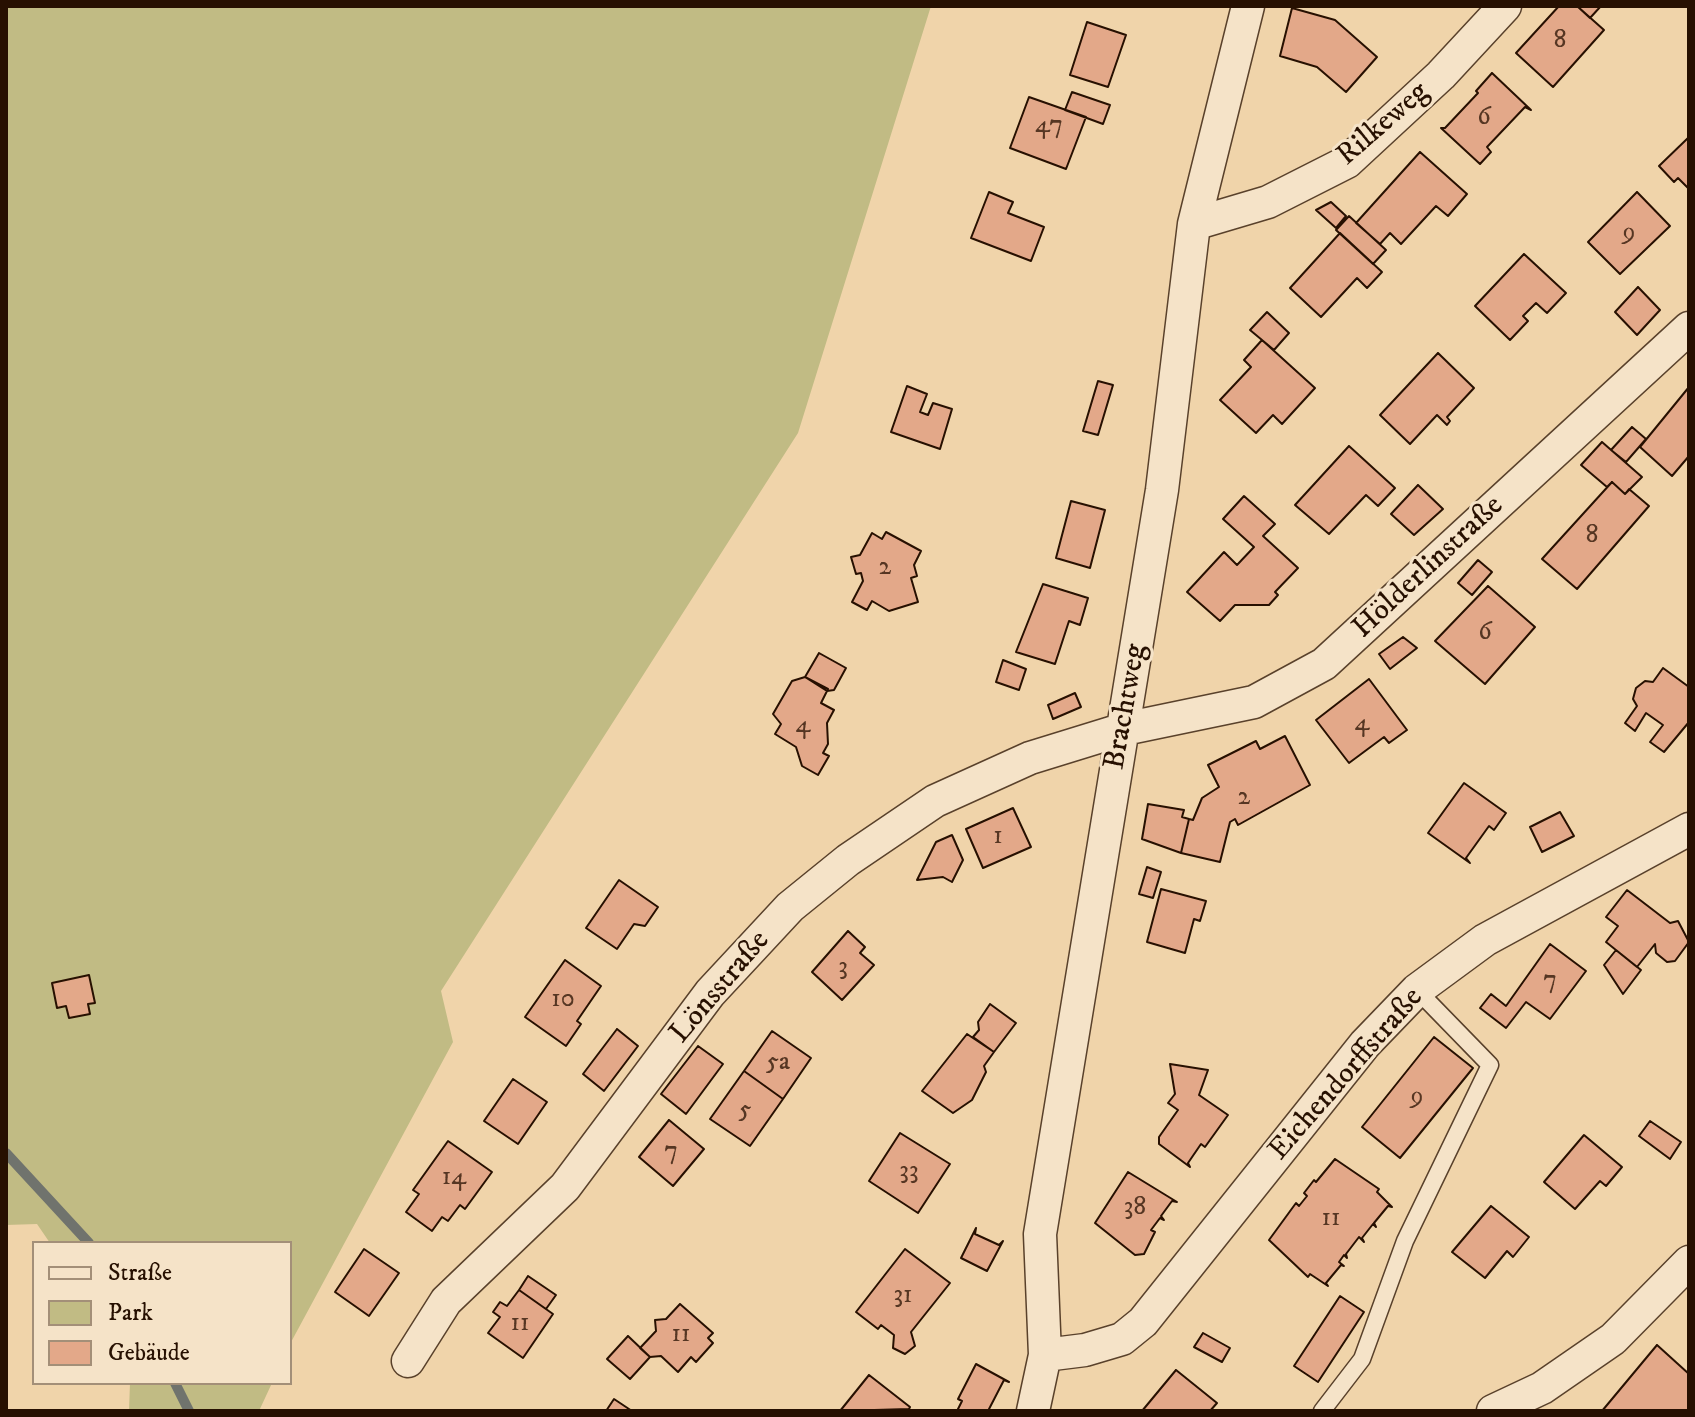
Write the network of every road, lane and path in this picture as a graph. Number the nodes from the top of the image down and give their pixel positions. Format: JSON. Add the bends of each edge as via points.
{"nodes":[{"id":1,"x":1248,"y":6,"type":"edge"},
{"id":2,"x":1505,"y":6,"type":"edge"},
{"id":3,"x":1194,"y":224,"type":"junction"},
{"id":4,"x":1689,"y":328,"type":"edge"},
{"id":5,"x":1124,"y":729,"type":"junction"},
{"id":6,"x":1689,"y":829,"type":"edge"},
{"id":7,"x":1417,"y":990,"type":"junction"},
{"id":8,"x":1689,"y":1262,"type":"edge"},
{"id":9,"x":1045,"y":1355,"type":"junction"},
{"id":10,"x":408,"y":1361,"type":"dead end"},
{"id":11,"x":1033,"y":1411,"type":"edge"},
{"id":12,"x":1322,"y":1411,"type":"edge"},
{"id":13,"x":1493,"y":1411,"type":"edge"}],
"edges":[{"from":1,"to":3,"type":"street","name":"Brachtweg"},
{"from":2,"to":3,"type":"street","name":"Rilkeweg","via":[[1441,75],[1347,162],[1268,202]]},
{"from":3,"to":5,"type":"street","name":"Brachtweg","via":[[1162,490]]},
{"from":4,"to":5,"type":"street","name":"Hölderlinstraße","via":[[1324,664],[1254,702]]},
{"from":5,"to":9,"type":"street","name":"Brachtweg","via":[[1040,1234]]},
{"from":5,"to":10,"type":"street","name":"Lönsstraße","via":[[1030,758],[935,801],[790,907],[710,993],[565,1187],[446,1301]]},
{"from":6,"to":7,"type":"street","name":"Eichendorffstraße","via":[[1485,940]]},
{"from":7,"to":9,"type":"street","name":"Eichendorffstraße","via":[[1365,1044],[1143,1322],[1122,1339]]},
{"from":7,"to":12,"type":"lane","via":[[1490,1065],[1405,1241],[1362,1359]]},
{"from":8,"to":13,"type":"street","via":[[1613,1339],[1542,1388]]},
{"from":9,"to":11,"type":"street","name":"Brachtweg"}]}
